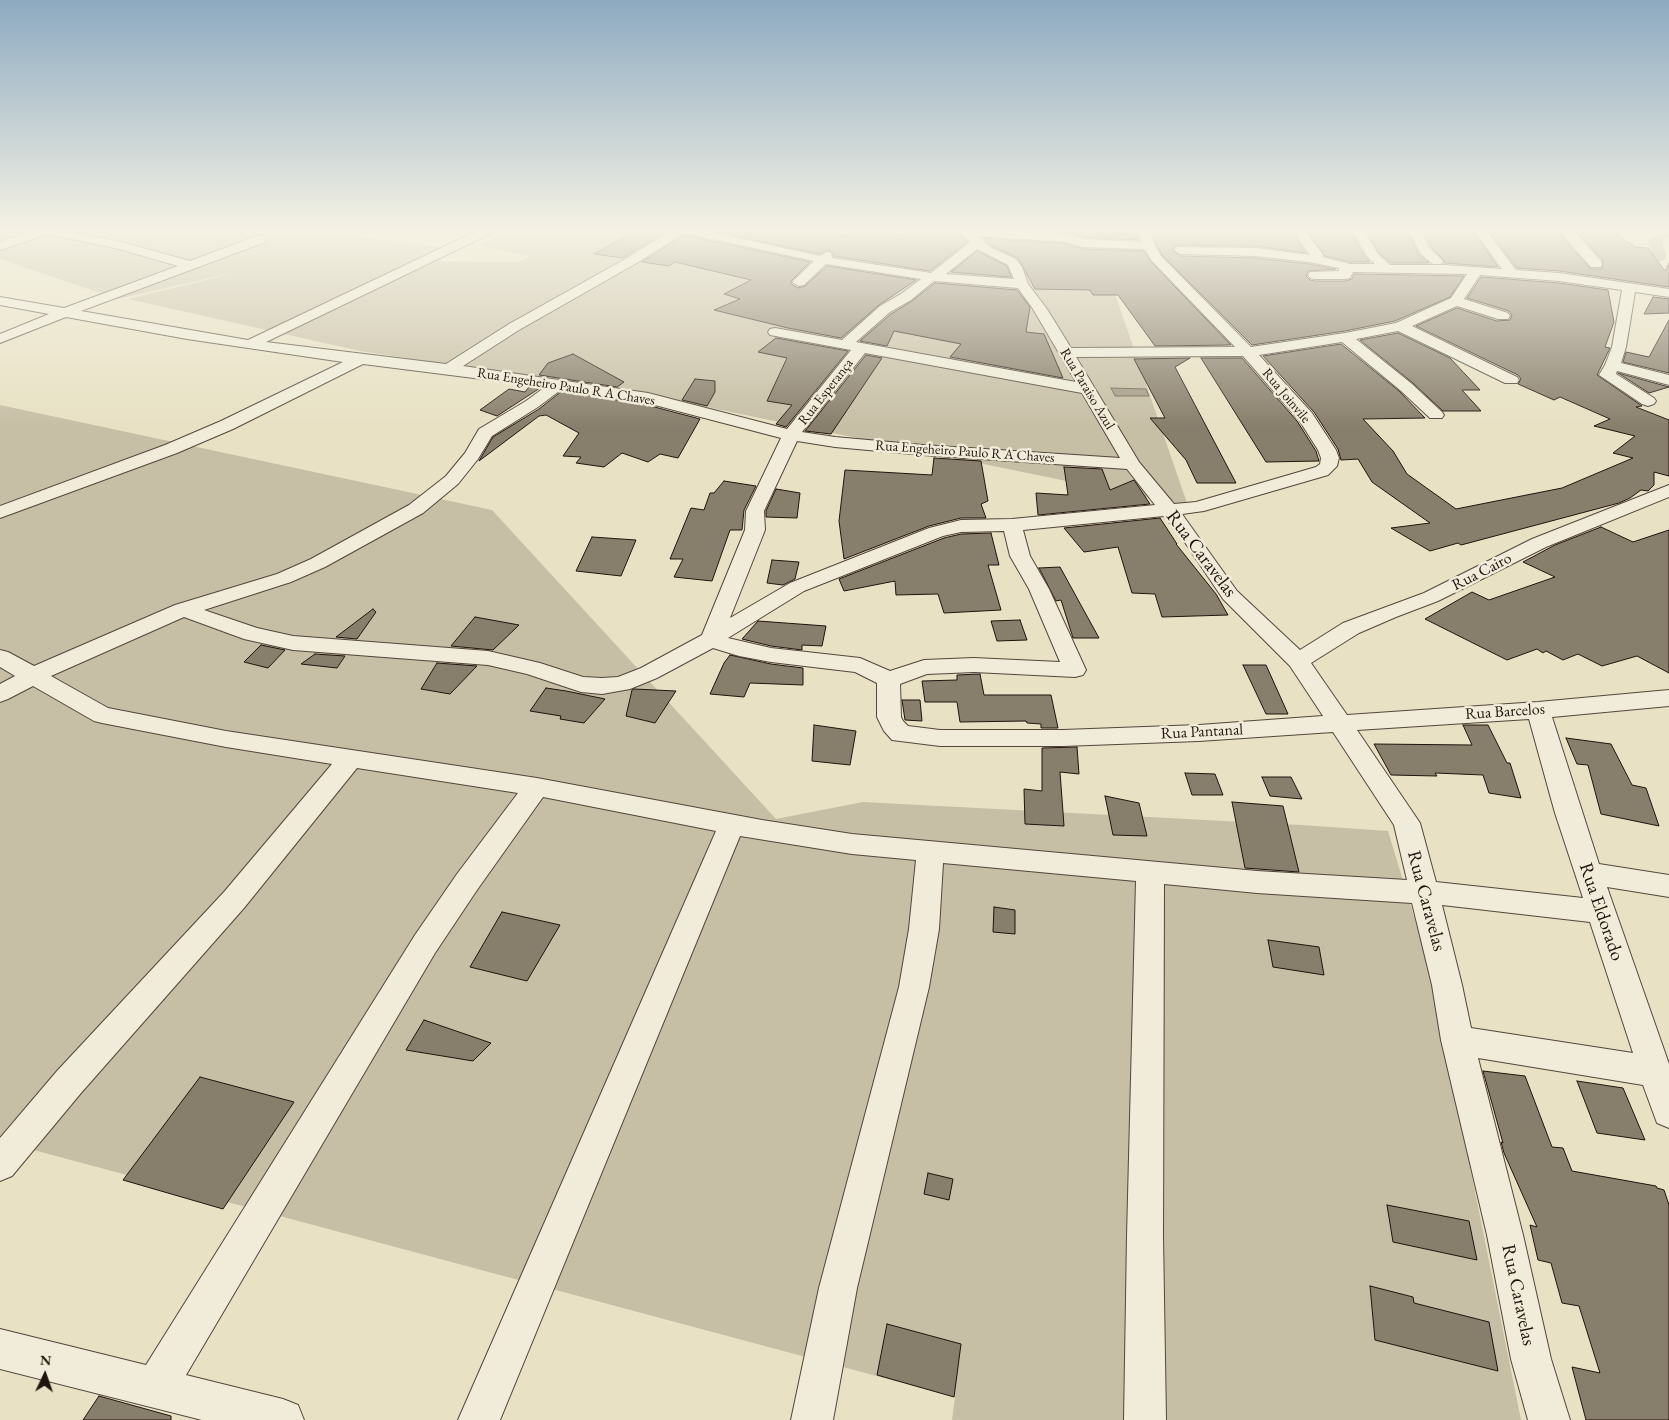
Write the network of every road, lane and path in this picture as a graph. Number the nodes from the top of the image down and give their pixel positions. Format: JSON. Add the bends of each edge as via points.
{"nodes":[{"id":1,"x":111,"y":295,"type":"edge"},
{"id":2,"x":349,"y":295,"type":"edge"},
{"id":3,"x":570,"y":295,"type":"edge"},
{"id":4,"x":908,"y":295,"type":"edge"},
{"id":5,"x":1030,"y":295,"type":"edge"},
{"id":6,"x":1193,"y":295,"type":"edge"},
{"id":7,"x":1460,"y":295,"type":"edge"},
{"id":8,"x":1627,"y":295,"type":"edge"},
{"id":9,"x":0,"y":301,"type":"edge"},
{"id":10,"x":1456,"y":301,"type":"junction"},
{"id":11,"x":64,"y":313,"type":"junction"},
{"id":12,"x":1504,"y":316,"type":"dead end"},
{"id":13,"x":1400,"y":326,"type":"junction"},
{"id":14,"x":775,"y":332,"type":"dead end"},
{"id":15,"x":1345,"y":337,"type":"junction"},
{"id":16,"x":0,"y":339,"type":"edge"},
{"id":17,"x":251,"y":344,"type":"junction"},
{"id":18,"x":852,"y":347,"type":"junction"},
{"id":19,"x":1248,"y":351,"type":"junction"},
{"id":20,"x":1065,"y":353,"type":"junction"},
{"id":21,"x":359,"y":360,"type":"junction"},
{"id":22,"x":449,"y":369,"type":"junction"},
{"id":23,"x":1610,"y":370,"type":"junction"},
{"id":24,"x":1511,"y":380,"type":"dead end"},
{"id":25,"x":1669,"y":380,"type":"edge"},
{"id":26,"x":558,"y":384,"type":"junction"},
{"id":27,"x":1088,"y":389,"type":"junction"},
{"id":28,"x":1648,"y":401,"type":"dead end"},
{"id":29,"x":1436,"y":415,"type":"dead end"},
{"id":30,"x":791,"y":435,"type":"junction"},
{"id":31,"x":1132,"y":464,"type":"junction"},
{"id":32,"x":1669,"y":490,"type":"edge"},
{"id":33,"x":1168,"y":510,"type":"junction"},
{"id":34,"x":0,"y":512,"type":"edge"},
{"id":35,"x":1012,"y":525,"type":"junction"},
{"id":36,"x":183,"y":610,"type":"junction"},
{"id":37,"x":711,"y":640,"type":"junction"},
{"id":38,"x":0,"y":657,"type":"edge"},
{"id":39,"x":1298,"y":661,"type":"junction"},
{"id":40,"x":34,"y":675,"type":"junction"},
{"id":41,"x":888,"y":680,"type":"junction"},
{"id":42,"x":0,"y":694,"type":"edge"},
{"id":43,"x":1667,"y":700,"type":"edge"},
{"id":44,"x":1538,"y":710,"type":"junction"},
{"id":45,"x":1340,"y":724,"type":"junction"},
{"id":46,"x":351,"y":758,"type":"junction"},
{"id":47,"x":537,"y":787,"type":"junction"},
{"id":48,"x":732,"y":824,"type":"junction"},
{"id":49,"x":930,"y":852,"type":"junction"},
{"id":50,"x":1150,"y":872,"type":"junction"},
{"id":51,"x":1588,"y":873,"type":"junction"},
{"id":52,"x":1669,"y":886,"type":"edge"},
{"id":53,"x":1424,"y":892,"type":"junction"},
{"id":54,"x":1602,"y":912,"type":"junction"},
{"id":55,"x":1458,"y":1040,"type":"junction"},
{"id":56,"x":1654,"y":1072,"type":"junction"},
{"id":57,"x":1669,"y":1112,"type":"edge"},
{"id":58,"x":0,"y":1164,"type":"edge"},
{"id":59,"x":0,"y":1349,"type":"edge"},
{"id":60,"x":156,"y":1387,"type":"junction"},
{"id":61,"x":282,"y":1420,"type":"edge"},
{"id":62,"x":479,"y":1420,"type":"edge"},
{"id":63,"x":812,"y":1420,"type":"edge"},
{"id":64,"x":1145,"y":1420,"type":"edge"},
{"id":65,"x":1549,"y":1420,"type":"edge"}],
"edges":[{"from":1,"to":11,"type":"street"},
{"from":2,"to":17,"type":"street"},
{"from":3,"to":22,"type":"street"},
{"from":4,"to":18,"type":"street","name":"Rua Esperança","via":[[885,309]]},
{"from":5,"to":20,"type":"street","name":"Rua Paraiso Azul"},
{"from":6,"to":19,"type":"street","name":"Rua Joinvile"},
{"from":7,"to":10,"type":"street"},
{"from":8,"to":23,"type":"street","via":[[1619,347]]},
{"from":9,"to":11,"type":"street","name":"Rua Engeheiro Paulo R A Chaves"},
{"from":10,"to":12,"type":"street"},
{"from":10,"to":13,"type":"street"},
{"from":11,"to":16,"type":"street"},
{"from":11,"to":17,"type":"street","name":"Rua Engeheiro Paulo R A Chaves"},
{"from":13,"to":15,"type":"street"},
{"from":13,"to":24,"type":"street"},
{"from":14,"to":18,"type":"street"},
{"from":15,"to":19,"type":"street","via":[[1294,347]]},
{"from":15,"to":29,"type":"street"},
{"from":17,"to":21,"type":"street","name":"Rua Engeheiro Paulo R A Chaves"},
{"from":18,"to":27,"type":"street"},
{"from":18,"to":30,"type":"street","name":"Rua Esperança"},
{"from":19,"to":20,"type":"street"},
{"from":19,"to":33,"type":"street","name":"Rua Joinvile","via":[[1306,417],[1327,450],[1328,466],[1322,472],[1197,507]]},
{"from":20,"to":27,"type":"street","name":"Rua Paraiso Azul"},
{"from":21,"to":22,"type":"street","name":"Rua Engeheiro Paulo R A Chaves"},
{"from":21,"to":34,"type":"street","via":[[171,449]]},
{"from":22,"to":26,"type":"street","name":"Rua Engeheiro Paulo R A Chaves"},
{"from":23,"to":25,"type":"street"},
{"from":23,"to":28,"type":"street"},
{"from":26,"to":30,"type":"street","name":"Rua Engeheiro Paulo R A Chaves","via":[[648,398]]},
{"from":26,"to":36,"type":"street","via":[[485,433],[452,480],[416,509],[284,578]]},
{"from":27,"to":31,"type":"street","name":"Rua Paraiso Azul"},
{"from":30,"to":31,"type":"street","name":"Rua Engeheiro Paulo R A Chaves","via":[[923,450]]},
{"from":30,"to":37,"type":"street","name":"Rua Esperança","via":[[755,511],[755,530]]},
{"from":31,"to":33,"type":"street","name":"Rua Caravelas"},
{"from":32,"to":39,"type":"street","name":"Rua Cairo","via":[[1539,543],[1431,597],[1351,628]]},
{"from":33,"to":35,"type":"street","name":"Rua Joinvile"},
{"from":33,"to":39,"type":"street","name":"Rua Caravelas","via":[[1190,535],[1230,595]]},
{"from":35,"to":37,"type":"street","name":"Rua Joinvile","via":[[961,526],[915,538],[797,587]]},
{"from":35,"to":41,"type":"street","via":[[1020,556],[1039,589],[1075,670],[974,665],[924,667]]},
{"from":36,"to":37,"type":"street","name":"Rua Joinvile","via":[[252,634],[293,643],[488,658],[581,684],[602,686],[622,684],[649,673]]},
{"from":36,"to":40,"type":"street"},
{"from":37,"to":41,"type":"street","via":[[772,655],[860,666]]},
{"from":38,"to":40,"type":"street"},
{"from":39,"to":45,"type":"street","name":"Rua Caravelas"},
{"from":40,"to":42,"type":"street"},
{"from":40,"to":46,"type":"street","via":[[102,715]]},
{"from":41,"to":45,"type":"street","name":"Rua Pantanal","via":[[889,717],[901,734],[940,738],[1063,738]]},
{"from":43,"to":44,"type":"street","name":"Rua Barcelos"},
{"from":44,"to":45,"type":"street","name":"Rua Barcelos"},
{"from":44,"to":51,"type":"street","name":"Rua Eldorado"},
{"from":45,"to":53,"type":"street","name":"Rua Caravelas","via":[[1407,823]]},
{"from":46,"to":47,"type":"street"},
{"from":46,"to":58,"type":"street","via":[[234,900],[69,1082]]},
{"from":47,"to":48,"type":"street"},
{"from":47,"to":60,"type":"street","via":[[424,944]]},
{"from":48,"to":49,"type":"street","via":[[852,844]]},
{"from":48,"to":62,"type":"street"},
{"from":49,"to":50,"type":"street"},
{"from":49,"to":63,"type":"street","via":[[924,929],[914,987],[838,1288]]},
{"from":50,"to":53,"type":"street"},
{"from":50,"to":64,"type":"street"},
{"from":51,"to":52,"type":"street"},
{"from":51,"to":54,"type":"street","name":"Rua Eldorado"},
{"from":53,"to":54,"type":"street"},
{"from":53,"to":55,"type":"street","name":"Rua Caravelas"},
{"from":54,"to":56,"type":"street","name":"Rua Eldorado"},
{"from":55,"to":56,"type":"street"},
{"from":55,"to":65,"type":"street","name":"Rua Caravelas","via":[[1531,1359]]},
{"from":56,"to":57,"type":"street","name":"Rua Eldorado"},
{"from":59,"to":60,"type":"street"},
{"from":60,"to":61,"type":"street"}]}
